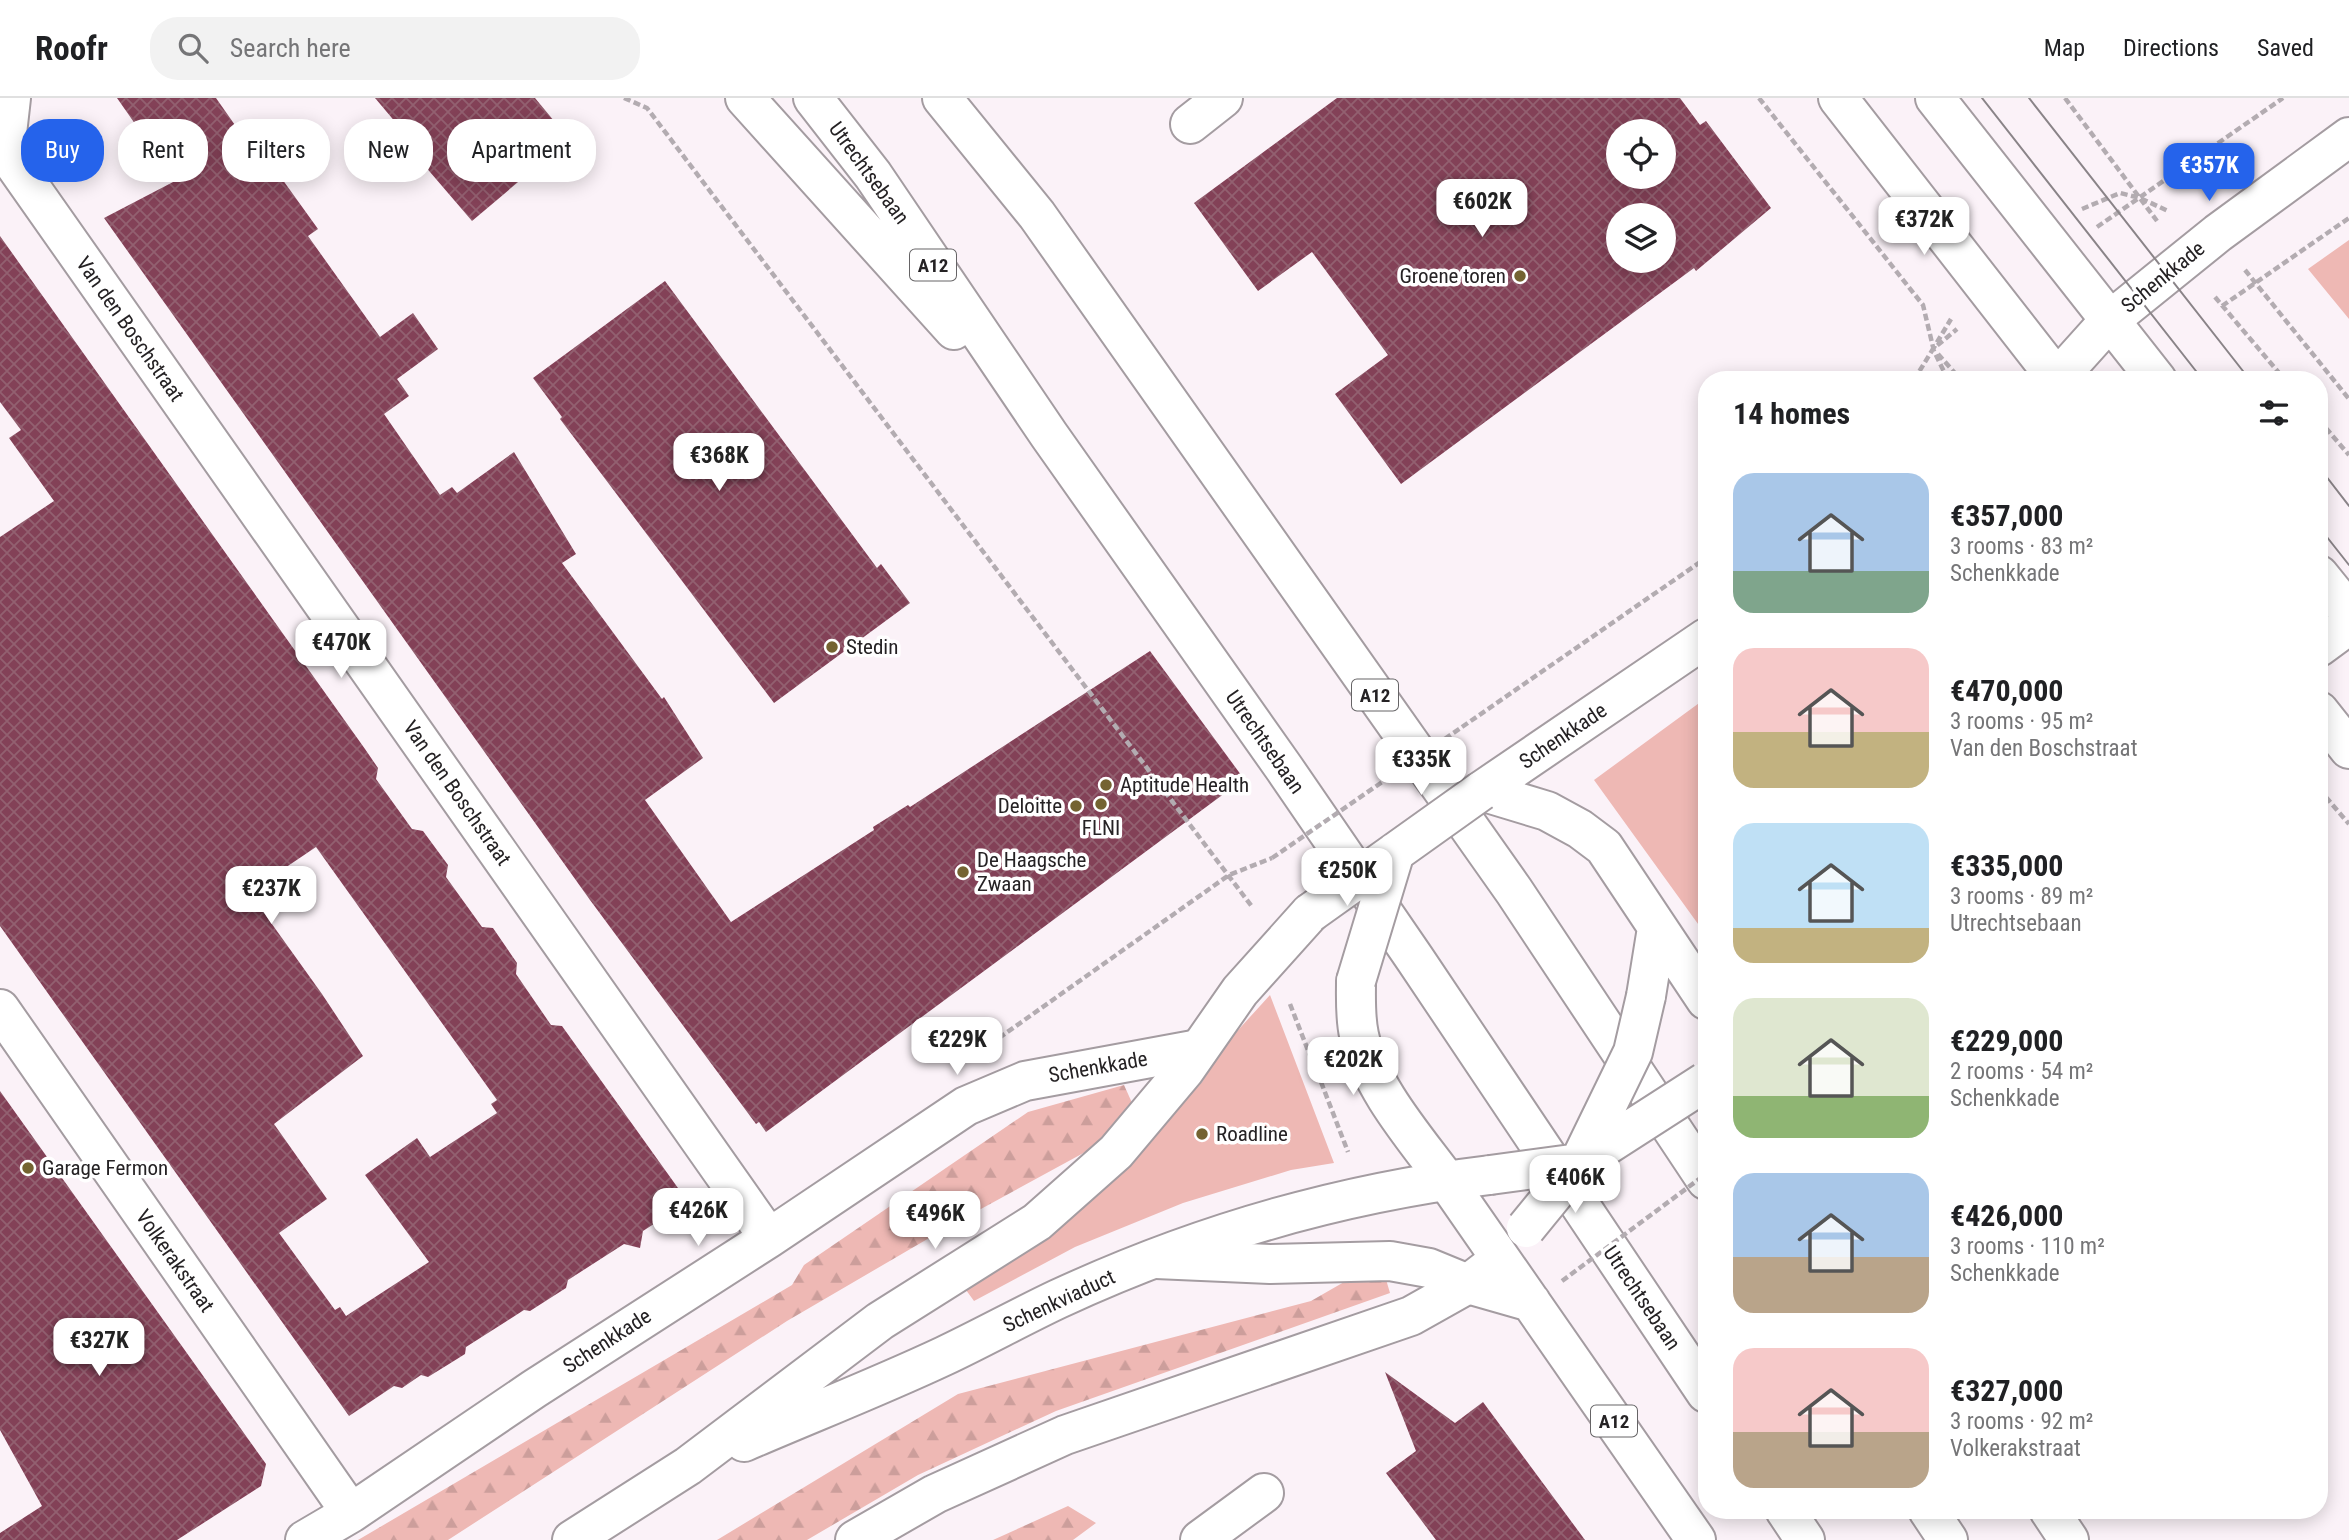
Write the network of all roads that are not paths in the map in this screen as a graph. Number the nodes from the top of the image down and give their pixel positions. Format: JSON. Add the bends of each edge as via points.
{"nodes":[{"id":1,"x":11,"y":98,"type":"edge"},
{"id":2,"x":745,"y":98,"type":"edge"},
{"id":3,"x":813,"y":98,"type":"edge"},
{"id":4,"x":942,"y":98,"type":"edge"},
{"id":5,"x":966,"y":98,"type":"edge"},
{"id":6,"x":1223,"y":98,"type":"edge"},
{"id":7,"x":1838,"y":98,"type":"edge"},
{"id":8,"x":1935,"y":98,"type":"edge"},
{"id":9,"x":1190,"y":124,"type":"dead end"},
{"id":10,"x":2349,"y":137,"type":"edge"},
{"id":11,"x":1037,"y":215,"type":"junction"},
{"id":12,"x":2109,"y":321,"type":"junction"},
{"id":13,"x":2051,"y":371,"type":"edge"},
{"id":14,"x":2064,"y":371,"type":"edge"},
{"id":15,"x":2150,"y":371,"type":"edge"},
{"id":16,"x":1049,"y":435,"type":"junction"},
{"id":17,"x":2328,"y":586,"type":"edge"},
{"id":18,"x":2349,"y":612,"type":"edge"},
{"id":19,"x":2349,"y":625,"type":"edge"},
{"id":20,"x":2328,"y":640,"type":"edge"},
{"id":21,"x":1698,"y":644,"type":"edge"},
{"id":22,"x":2328,"y":722,"type":"edge"},
{"id":23,"x":2349,"y":749,"type":"edge"},
{"id":24,"x":1497,"y":790,"type":"junction"},
{"id":25,"x":1395,"y":852,"type":"junction"},
{"id":26,"x":1657,"y":928,"type":"junction"},
{"id":27,"x":1698,"y":988,"type":"edge"},
{"id":28,"x":0,"y":1009,"type":"edge"},
{"id":29,"x":1199,"y":1049,"type":"junction"},
{"id":30,"x":1698,"y":1087,"type":"edge"},
{"id":31,"x":1579,"y":1163,"type":"junction"},
{"id":32,"x":1698,"y":1168,"type":"edge"},
{"id":33,"x":1446,"y":1180,"type":"junction"},
{"id":34,"x":769,"y":1238,"type":"junction"},
{"id":35,"x":1156,"y":1259,"type":"junction"},
{"id":36,"x":1501,"y":1259,"type":"junction"},
{"id":37,"x":1468,"y":1284,"type":"junction"},
{"id":38,"x":1531,"y":1302,"type":"junction"},
{"id":39,"x":1698,"y":1381,"type":"edge"},
{"id":40,"x":688,"y":1466,"type":"junction"},
{"id":41,"x":1264,"y":1493,"type":"dead end"},
{"id":42,"x":351,"y":1513,"type":"junction"},
{"id":43,"x":1791,"y":1519,"type":"edge"},
{"id":44,"x":1934,"y":1519,"type":"edge"},
{"id":45,"x":2055,"y":1519,"type":"edge"},
{"id":46,"x":305,"y":1540,"type":"edge"},
{"id":47,"x":572,"y":1540,"type":"edge"},
{"id":48,"x":855,"y":1540,"type":"edge"},
{"id":49,"x":1200,"y":1540,"type":"edge"},
{"id":50,"x":1696,"y":1540,"type":"edge"},
{"id":51,"x":1805,"y":1540,"type":"edge"},
{"id":52,"x":1948,"y":1540,"type":"edge"},
{"id":53,"x":2069,"y":1540,"type":"edge"}],
"edges":[{"from":1,"to":34,"type":"main road","name":"Van den Boschstraat","via":[[5,150]]},
{"from":2,"to":16,"type":"main road"},
{"from":3,"to":16,"type":"main road","name":"Utrechtsebaan","number":"A12","via":[[873,175]]},
{"from":4,"to":11,"type":"main road","number":"A12"},
{"from":5,"to":11,"type":"main road"},
{"from":6,"to":9,"type":"main road"},
{"from":7,"to":13,"type":"main road"},
{"from":8,"to":12,"type":"main road"},
{"from":10,"to":12,"type":"main road","name":"Schenkkade","via":[[2218,233]]},
{"from":11,"to":32,"type":"main road","number":"A12","via":[[1514,891]]},
{"from":12,"to":14,"type":"main road","name":"Schenkkade"},
{"from":12,"to":15,"type":"main road"},
{"from":16,"to":39,"type":"main road","name":"Utrechtsebaan","number":"A12","via":[[1284,768]]},
{"from":17,"to":18,"type":"main road"},
{"from":19,"to":20,"type":"main road"},
{"from":21,"to":24,"type":"main road","name":"Schenkkade"},
{"from":22,"to":23,"type":"main road"},
{"from":24,"to":25,"type":"main road","name":"Schenkkade","bridge":true},
{"from":24,"to":26,"type":"main road","via":[[1547,811],[1604,846]]},
{"from":25,"to":29,"type":"main road","name":"Schenkkade","bridge":true,"via":[[1310,913],[1240,991]]},
{"from":25,"to":33,"type":"main road","bridge":true,"via":[[1356,981],[1355,1012],[1367,1063]]},
{"from":26,"to":27,"type":"main road"},
{"from":26,"to":31,"type":"main road","bridge":true,"via":[[1633,1052]]},
{"from":28,"to":42,"type":"main road","name":"Volkerakstraat"},
{"from":29,"to":34,"type":"main road","name":"Schenkkade","via":[[1025,1081],[966,1105]]},
{"from":29,"to":40,"type":"main road","name":"Schenkviaduct","via":[[1116,1152],[1037,1222],[880,1321]]},
{"from":30,"to":31,"type":"main road","bridge":true},
{"from":31,"to":33,"type":"main road","bridge":true},
{"from":31,"to":36,"type":"main road","bridge":true},
{"from":33,"to":35,"type":"main road","name":"Schenkviaduct","via":[[1303,1210]]},
{"from":33,"to":36,"type":"main road","number":"A12"},
{"from":34,"to":42,"type":"main road","name":"Schenkkade","via":[[568,1366]]},
{"from":35,"to":37,"type":"main road","via":[[1270,1264],[1390,1261],[1429,1268]]},
{"from":35,"to":40,"type":"main road","name":"Schenkviaduct"},
{"from":36,"to":37,"type":"main road"},
{"from":36,"to":38,"type":"main road","number":"A12"},
{"from":37,"to":38,"type":"main road"},
{"from":37,"to":48,"type":"main road","via":[[1411,1317],[1065,1435],[935,1494]]},
{"from":38,"to":50,"type":"main road","number":"A12"},
{"from":40,"to":47,"type":"main road","name":"Schenkviaduct"},
{"from":41,"to":49,"type":"main road"},
{"from":42,"to":46,"type":"main road","name":"Schenkkade"},
{"from":43,"to":51,"type":"main road"},
{"from":44,"to":52,"type":"main road"},
{"from":45,"to":53,"type":"main road"}]}
